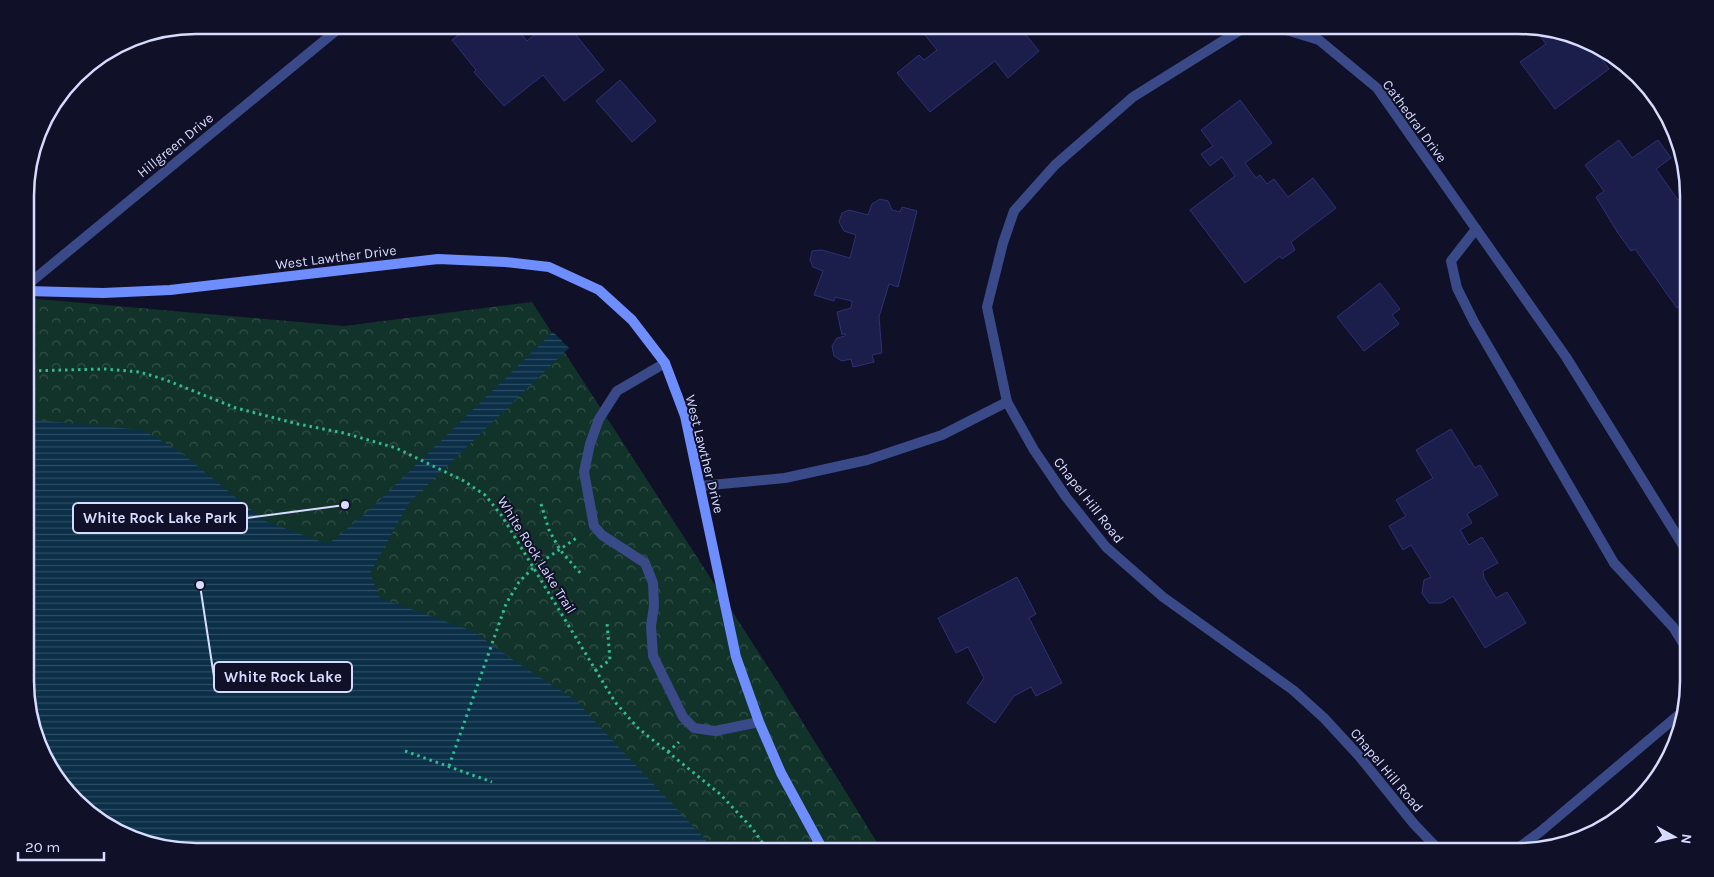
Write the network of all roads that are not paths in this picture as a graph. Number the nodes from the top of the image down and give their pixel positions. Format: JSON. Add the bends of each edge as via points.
{"nodes":[{"id":1,"x":331,"y":34,"type":"edge"},
{"id":2,"x":1234,"y":34,"type":"edge"},
{"id":3,"x":1300,"y":34,"type":"edge"},
{"id":4,"x":1476,"y":229,"type":"junction"},
{"id":5,"x":34,"y":279,"type":"edge"},
{"id":6,"x":34,"y":291,"type":"edge"},
{"id":7,"x":665,"y":362,"type":"junction"},
{"id":8,"x":1007,"y":402,"type":"junction"},
{"id":9,"x":700,"y":486,"type":"junction"},
{"id":10,"x":1680,"y":541,"type":"edge"},
{"id":11,"x":1680,"y":638,"type":"edge"},
{"id":12,"x":1676,"y":717,"type":"edge"},
{"id":13,"x":759,"y":722,"type":"junction"},
{"id":14,"x":819,"y":843,"type":"edge"},
{"id":15,"x":1432,"y":843,"type":"edge"},
{"id":16,"x":1524,"y":843,"type":"edge"}],
"edges":[{"from":1,"to":5,"type":"street","name":"Hillgreen Drive"},
{"from":2,"to":8,"type":"street","name":"Cathedral Drive","via":[[1133,97],[1055,165],[1014,211],[987,307]]},
{"from":3,"to":4,"type":"street","name":"Cathedral Drive","via":[[1319,40],[1376,88]]},
{"from":4,"to":10,"type":"street","name":"Cathedral Drive","via":[[1566,357]]},
{"from":4,"to":11,"type":"street","via":[[1451,261],[1457,288],[1614,563]]},
{"from":6,"to":7,"type":"street","name":"West Lawther Drive","via":[[170,290],[438,259],[506,262],[549,267],[599,290],[632,320]]},
{"from":7,"to":9,"type":"street","name":"West Lawther Drive","via":[[684,416]]},
{"from":7,"to":13,"type":"street","via":[[618,391],[598,419],[584,472],[594,526],[644,563],[653,583],[653,656],[683,717],[694,728],[715,731]]},
{"from":8,"to":9,"type":"street","via":[[942,434],[867,460],[785,478]]},
{"from":8,"to":15,"type":"street","name":"Chapel Hill Road","via":[[1050,474],[1106,547],[1163,597],[1293,690],[1324,718]]},
{"from":9,"to":13,"type":"street","name":"West Lawther Drive","via":[[736,657]]},
{"from":12,"to":16,"type":"street"},
{"from":13,"to":14,"type":"street","name":"West Lawther Drive","via":[[781,773]]}]}
